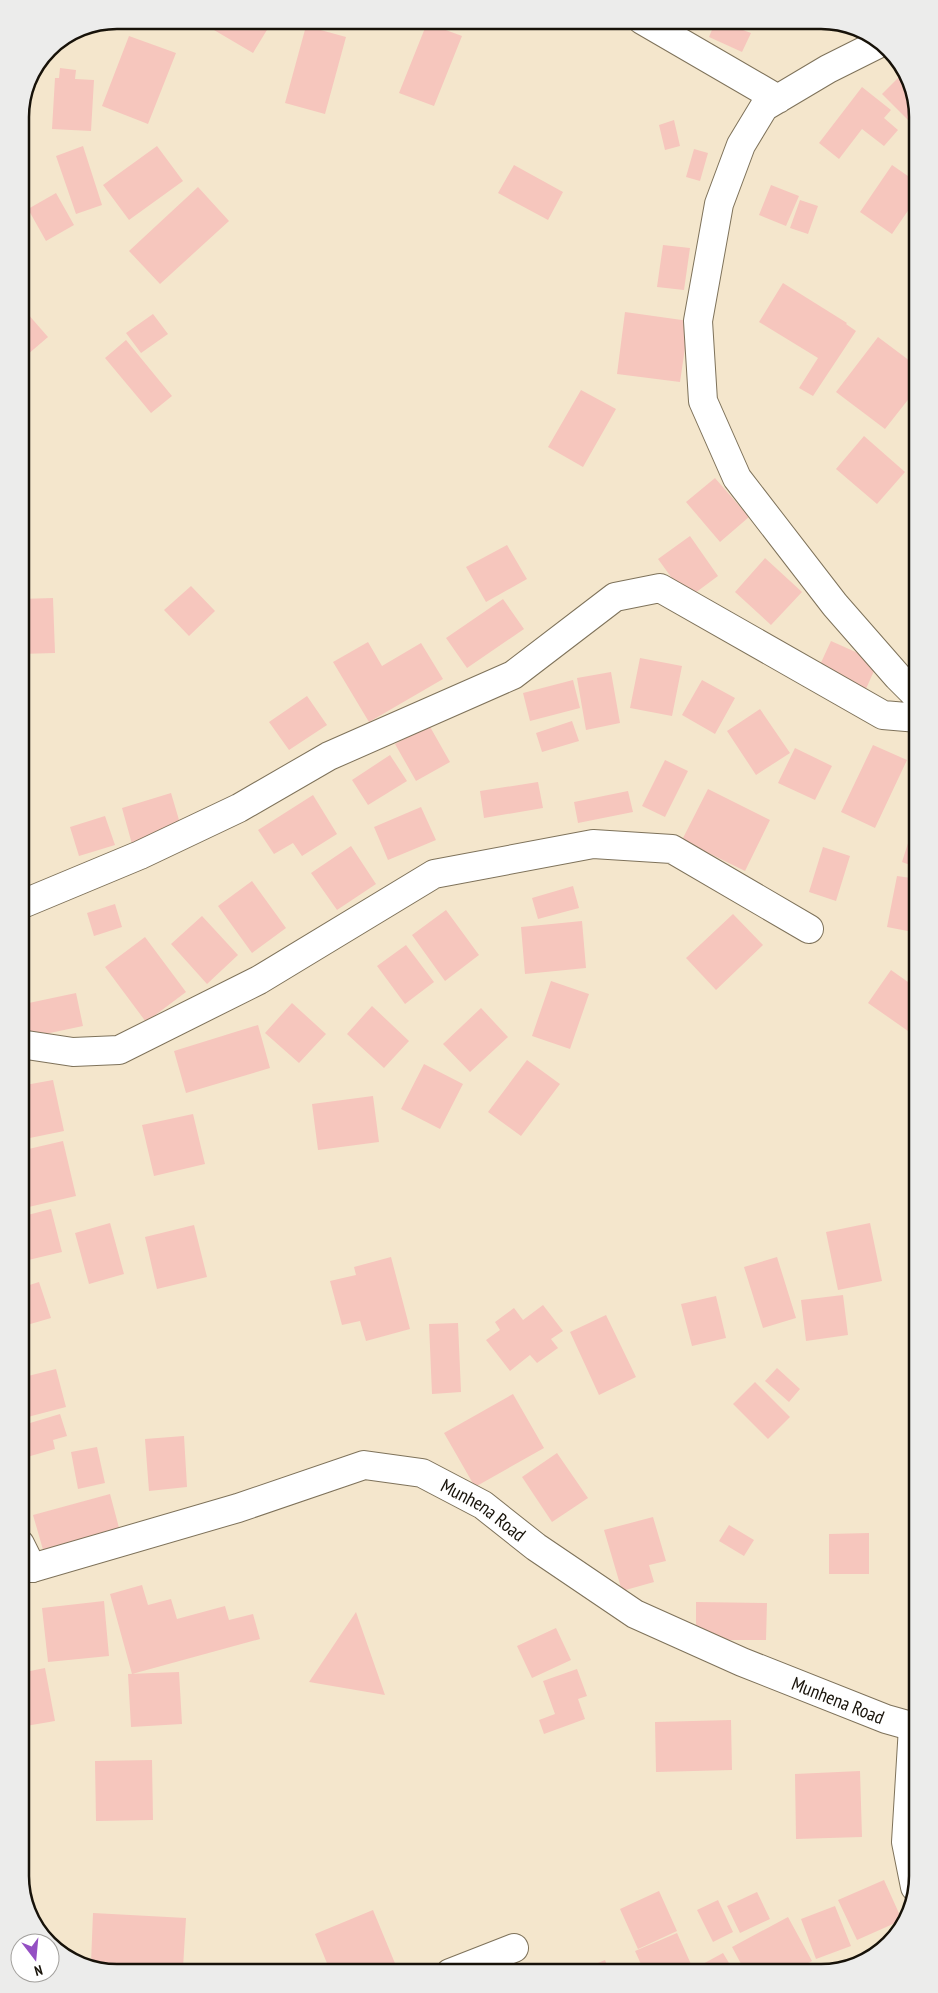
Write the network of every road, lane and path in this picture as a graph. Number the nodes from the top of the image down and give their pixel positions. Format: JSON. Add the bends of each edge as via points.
{"nodes":[{"id":1,"x":657,"y":29,"type":"edge"},
{"id":2,"x":873,"y":47,"type":"edge"},
{"id":3,"x":778,"y":99,"type":"junction"},
{"id":4,"x":909,"y":688,"type":"edge"},
{"id":5,"x":909,"y":717,"type":"edge"},
{"id":6,"x":29,"y":901,"type":"edge"},
{"id":7,"x":809,"y":929,"type":"dead end"},
{"id":8,"x":29,"y":1045,"type":"edge"},
{"id":9,"x":29,"y":1567,"type":"edge"},
{"id":10,"x":909,"y":1725,"type":"edge"},
{"id":11,"x":909,"y":1804,"type":"edge"},
{"id":12,"x":909,"y":1857,"type":"edge"},
{"id":13,"x":514,"y":1948,"type":"dead end"},
{"id":14,"x":473,"y":1964,"type":"edge"}],
"edges":[{"from":1,"to":3,"type":"street"},
{"from":2,"to":3,"type":"street"},
{"from":3,"to":4,"type":"street","via":[[764,107],[741,145],[719,204],[698,321],[703,401],[737,478],[836,605]]},
{"from":5,"to":6,"type":"street","via":[[883,715],[660,588],[642,591],[615,597],[513,675],[329,756],[239,808],[140,856]]},
{"from":7,"to":8,"type":"street","via":[[672,848],[593,844],[434,874],[260,980],[119,1050],[74,1052]]},
{"from":9,"to":10,"type":"street","name":"Munhena Road","via":[[238,1508],[364,1465],[422,1474],[483,1505],[536,1547],[635,1614],[742,1662]]},
{"from":11,"to":12,"type":"street","via":[[906,1842]]},
{"from":13,"to":14,"type":"street"}]}
